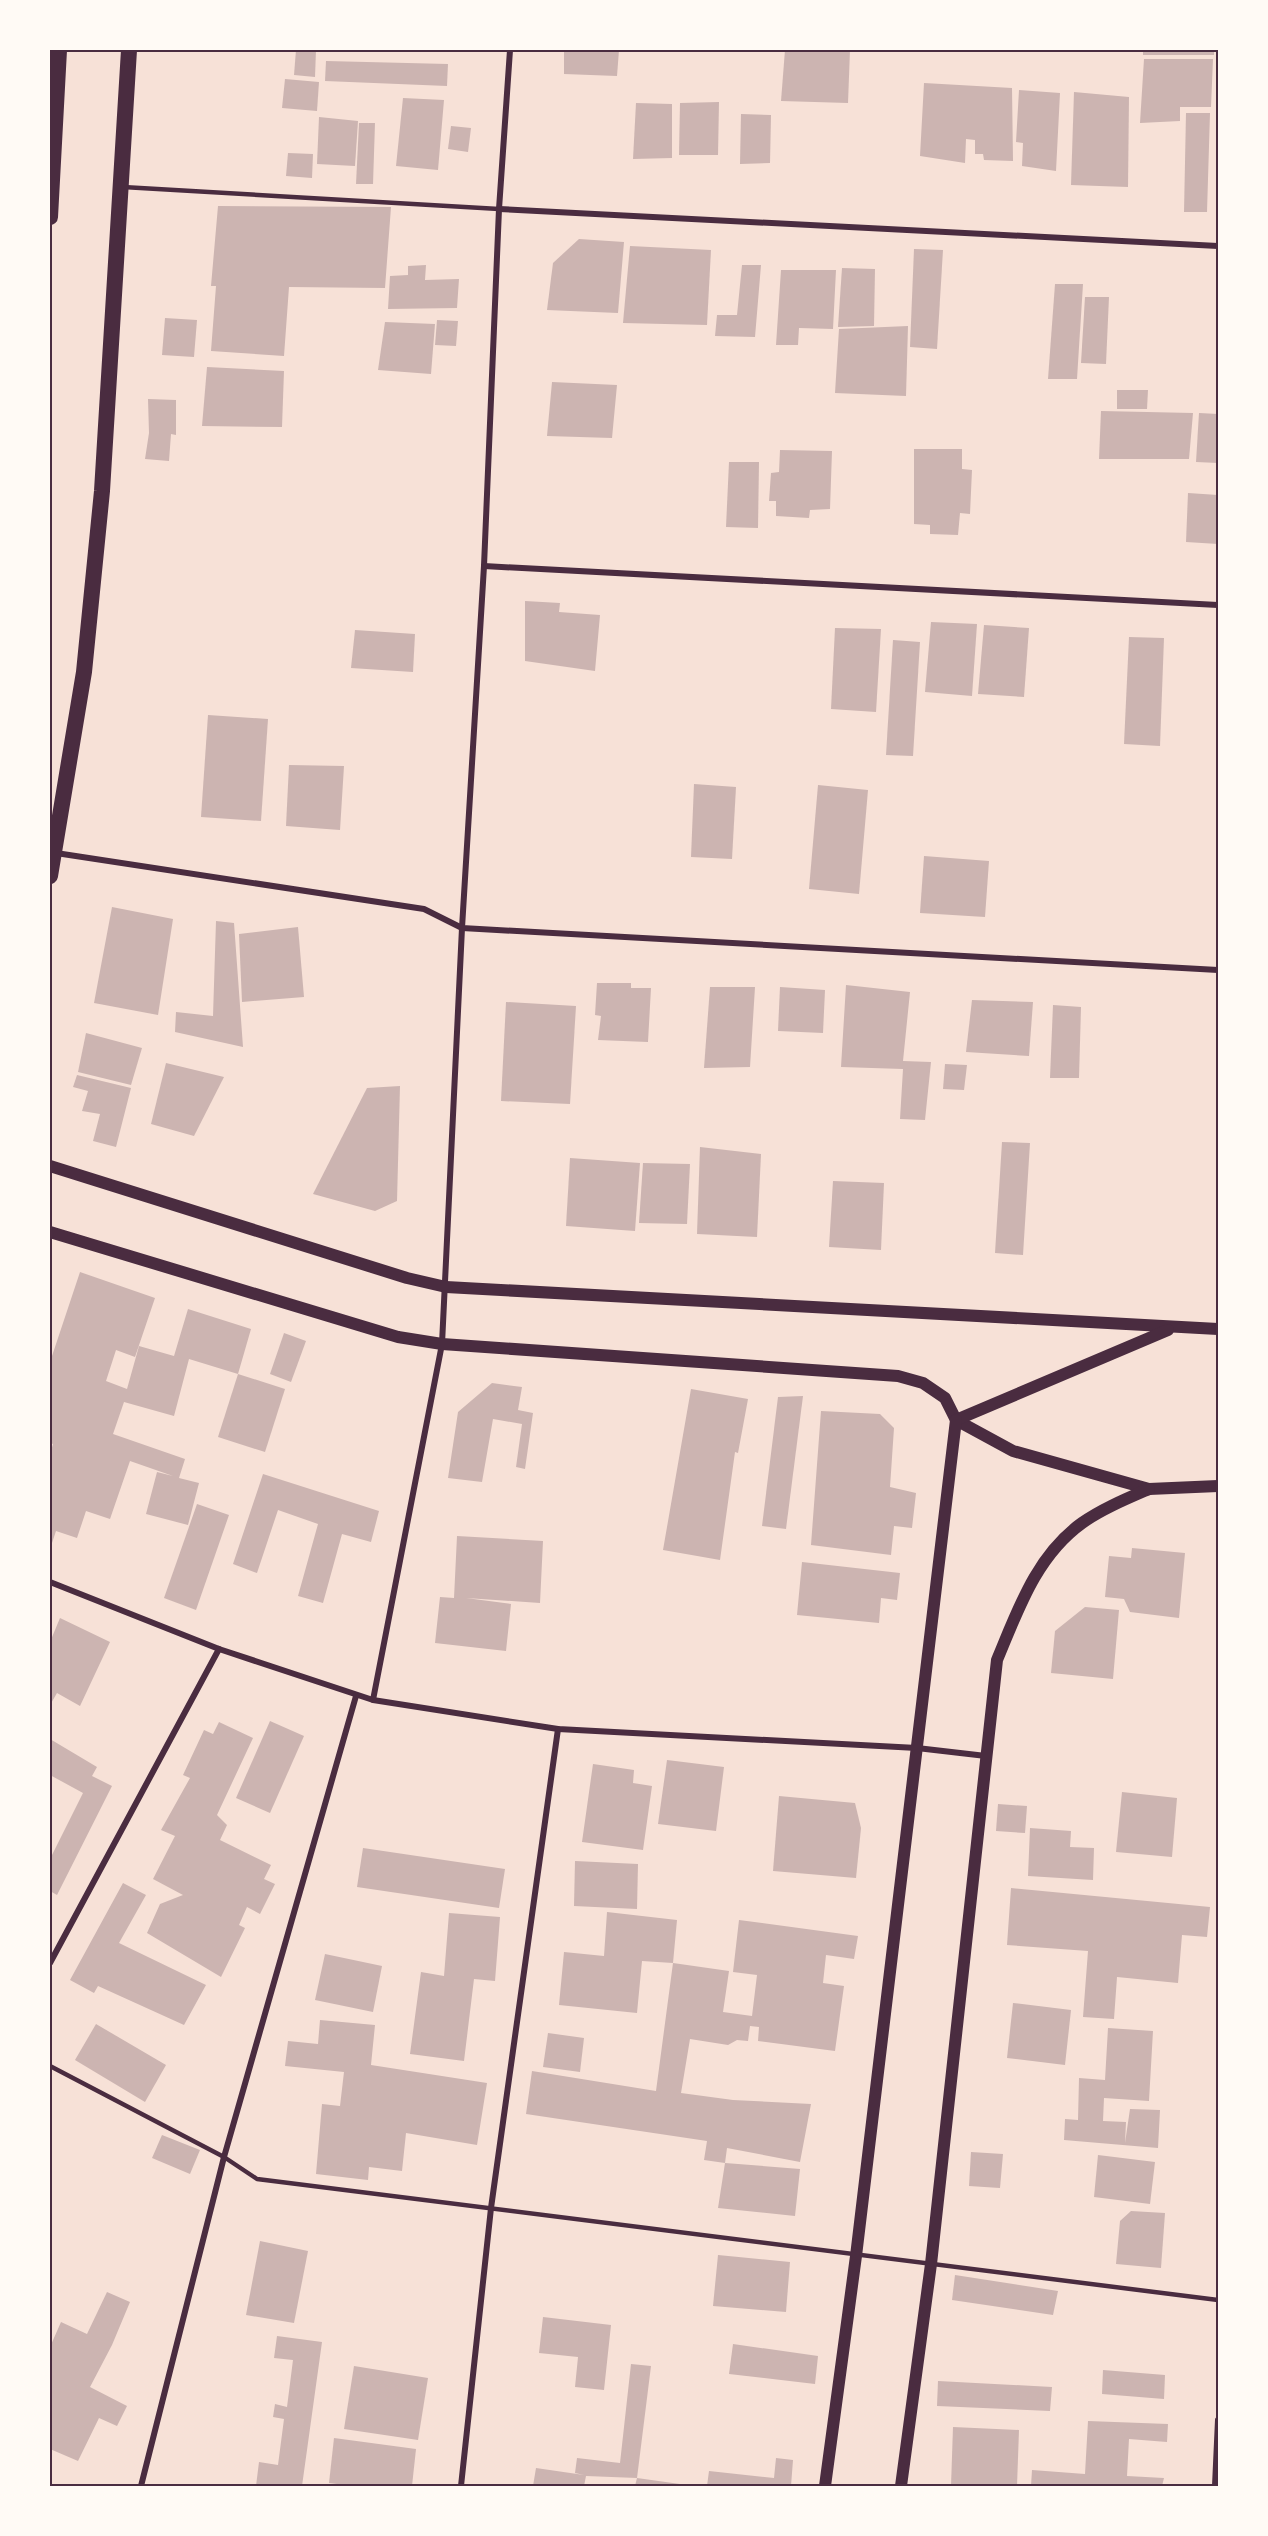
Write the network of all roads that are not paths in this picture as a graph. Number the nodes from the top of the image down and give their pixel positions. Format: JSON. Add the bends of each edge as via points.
{"nodes":[{"id":1,"x":59,"y":50,"type":"edge"},
{"id":2,"x":129,"y":50,"type":"edge"},
{"id":3,"x":510,"y":50,"type":"edge"},
{"id":4,"x":50,"y":183,"type":"edge"},
{"id":5,"x":121,"y":186,"type":"junction"},
{"id":6,"x":499,"y":209,"type":"junction"},
{"id":7,"x":50,"y":217,"type":"edge"},
{"id":8,"x":1218,"y":246,"type":"edge"},
{"id":9,"x":484,"y":566,"type":"junction"},
{"id":10,"x":1218,"y":605,"type":"edge"},
{"id":11,"x":52,"y":852,"type":"edge"},
{"id":12,"x":50,"y":876,"type":"edge"},
{"id":13,"x":462,"y":928,"type":"junction"},
{"id":14,"x":1218,"y":970,"type":"edge"},
{"id":15,"x":50,"y":1166,"type":"edge"},
{"id":16,"x":50,"y":1232,"type":"edge"},
{"id":17,"x":446,"y":1287,"type":"junction"},
{"id":18,"x":1172,"y":1328,"type":"junction"},
{"id":19,"x":1218,"y":1329,"type":"edge"},
{"id":20,"x":442,"y":1344,"type":"junction"},
{"id":21,"x":956,"y":1420,"type":"junction"},
{"id":22,"x":1218,"y":1486,"type":"edge"},
{"id":23,"x":1149,"y":1489,"type":"junction"},
{"id":24,"x":50,"y":1582,"type":"edge"},
{"id":25,"x":219,"y":1649,"type":"junction"},
{"id":26,"x":356,"y":1696,"type":"junction"},
{"id":27,"x":374,"y":1700,"type":"junction"},
{"id":28,"x":558,"y":1729,"type":"junction"},
{"id":29,"x":917,"y":1748,"type":"junction"},
{"id":30,"x":986,"y":1756,"type":"junction"},
{"id":31,"x":50,"y":1963,"type":"edge"},
{"id":32,"x":50,"y":2066,"type":"edge"},
{"id":33,"x":224,"y":2157,"type":"junction"},
{"id":34,"x":491,"y":2208,"type":"junction"},
{"id":35,"x":856,"y":2256,"type":"junction"},
{"id":36,"x":931,"y":2264,"type":"junction"},
{"id":37,"x":1218,"y":2300,"type":"edge"},
{"id":38,"x":1218,"y":2420,"type":"edge"},
{"id":39,"x":141,"y":2487,"type":"edge"},
{"id":40,"x":461,"y":2487,"type":"edge"},
{"id":41,"x":825,"y":2487,"type":"edge"},
{"id":42,"x":901,"y":2487,"type":"edge"},
{"id":43,"x":1215,"y":2487,"type":"edge"}],
"edges":[{"from":1,"to":4,"type":"highway"},
{"from":2,"to":5,"type":"highway"},
{"from":3,"to":6,"type":"street"},
{"from":4,"to":7,"type":"highway"},
{"from":5,"to":6,"type":"lane"},
{"from":5,"to":11,"type":"highway","via":[[102,491],[84,672]]},
{"from":6,"to":8,"type":"street"},
{"from":6,"to":9,"type":"street"},
{"from":9,"to":10,"type":"street"},
{"from":9,"to":13,"type":"street"},
{"from":11,"to":12,"type":"highway"},
{"from":11,"to":13,"type":"street","via":[[424,909]]},
{"from":13,"to":14,"type":"street"},
{"from":13,"to":17,"type":"street"},
{"from":15,"to":17,"type":"main road"},
{"from":16,"to":20,"type":"main road","via":[[398,1337]]},
{"from":17,"to":18,"type":"main road"},
{"from":17,"to":20,"type":"street"},
{"from":18,"to":19,"type":"main road"},
{"from":18,"to":21,"type":"main road"},
{"from":20,"to":21,"type":"main road","via":[[898,1376],[923,1383],[945,1398]]},
{"from":20,"to":27,"type":"street"},
{"from":21,"to":23,"type":"main road","via":[[1013,1450]]},
{"from":21,"to":29,"type":"main road"},
{"from":22,"to":23,"type":"main road"},
{"from":23,"to":30,"type":"main road","via":[[1081,1524],[1045,1558],[1023,1596],[997,1660]]},
{"from":24,"to":25,"type":"street"},
{"from":25,"to":26,"type":"street"},
{"from":25,"to":31,"type":"street"},
{"from":26,"to":27,"type":"street"},
{"from":26,"to":33,"type":"street"},
{"from":27,"to":28,"type":"street"},
{"from":28,"to":29,"type":"street"},
{"from":28,"to":34,"type":"street"},
{"from":29,"to":30,"type":"street"},
{"from":29,"to":35,"type":"main road"},
{"from":30,"to":36,"type":"main road"},
{"from":32,"to":33,"type":"lane"},
{"from":33,"to":34,"type":"lane","via":[[257,2179]]},
{"from":33,"to":39,"type":"street"},
{"from":34,"to":35,"type":"lane"},
{"from":34,"to":40,"type":"street"},
{"from":35,"to":36,"type":"lane"},
{"from":35,"to":41,"type":"main road"},
{"from":36,"to":37,"type":"lane"},
{"from":36,"to":42,"type":"main road"},
{"from":38,"to":43,"type":"street"}]}
